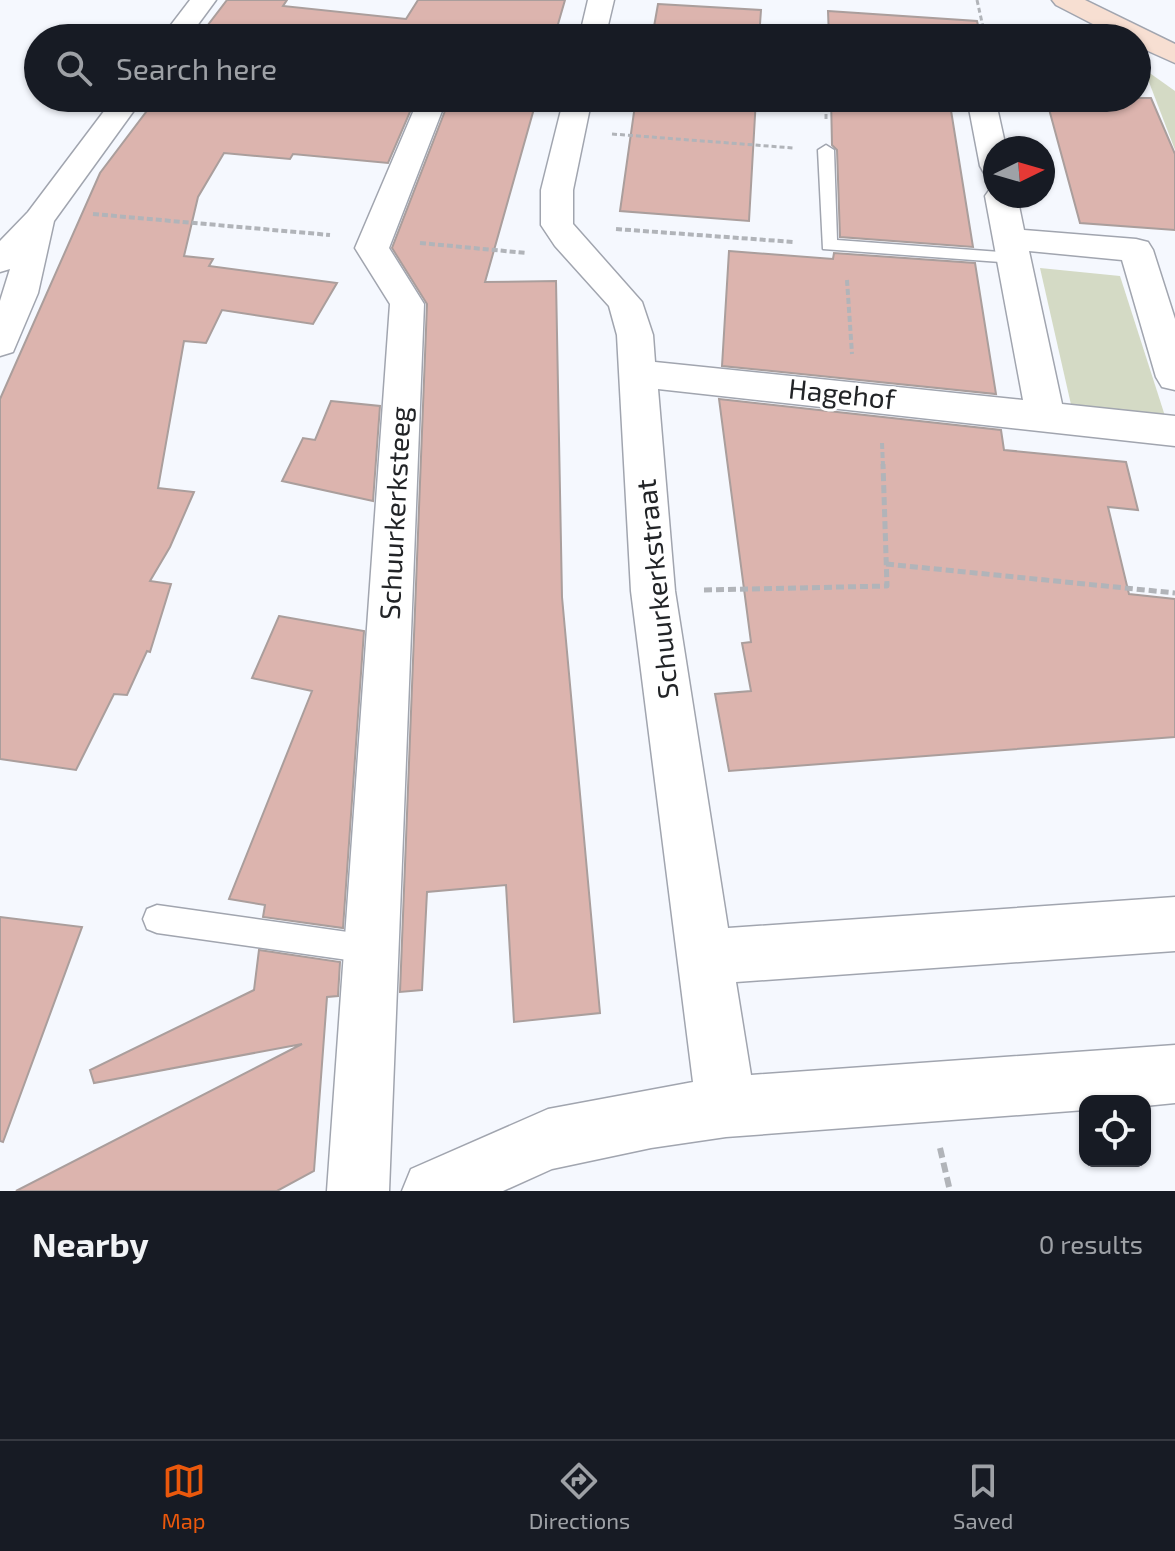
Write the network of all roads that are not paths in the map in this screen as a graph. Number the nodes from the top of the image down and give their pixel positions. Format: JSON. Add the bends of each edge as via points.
{"nodes":[{"id":1,"x":203,"y":0,"type":"edge"},
{"id":2,"x":601,"y":0,"type":"edge"},
{"id":3,"x":1065,"y":0,"type":"edge"},
{"id":4,"x":1098,"y":0,"type":"edge"},
{"id":5,"x":185,"y":24,"type":"edge"},
{"id":6,"x":595,"y":24,"type":"edge"},
{"id":7,"x":1113,"y":24,"type":"edge"},
{"id":8,"x":1149,"y":24,"type":"edge"},
{"id":9,"x":1151,"y":25,"type":"edge"},
{"id":10,"x":1175,"y":36,"type":"edge"},
{"id":11,"x":1151,"y":43,"type":"edge"},
{"id":12,"x":1175,"y":55,"type":"edge"},
{"id":13,"x":118,"y":112,"type":"edge"},
{"id":14,"x":427,"y":112,"type":"edge"},
{"id":15,"x":984,"y":112,"type":"edge"},
{"id":16,"x":574,"y":115,"type":"edge"},
{"id":17,"x":989,"y":136,"type":"edge"},
{"id":18,"x":826,"y":150,"type":"road end"},
{"id":19,"x":1004,"y":208,"type":"edge"},
{"id":20,"x":42,"y":214,"type":"junction"},
{"id":21,"x":1012,"y":248,"type":"junction"},
{"id":22,"x":0,"y":261,"type":"edge"},
{"id":23,"x":0,"y":343,"type":"edge"},
{"id":24,"x":637,"y":373,"type":"junction"},
{"id":25,"x":1175,"y":377,"type":"edge"},
{"id":26,"x":1046,"y":418,"type":"junction"},
{"id":27,"x":1175,"y":431,"type":"edge"},
{"id":28,"x":157,"y":919,"type":"dead end"},
{"id":29,"x":1175,"y":924,"type":"edge"},
{"id":30,"x":369,"y":949,"type":"junction"},
{"id":31,"x":704,"y":957,"type":"junction"},
{"id":32,"x":1175,"y":1074,"type":"edge"},
{"id":33,"x":726,"y":1107,"type":"junction"},
{"id":34,"x":358,"y":1191,"type":"edge"},
{"id":35,"x":433,"y":1191,"type":"edge"}],
"edges":[{"from":1,"to":5,"type":"street"},
{"from":2,"to":6,"type":"street"},
{"from":3,"to":7,"type":"street"},
{"from":4,"to":8,"type":"street"},
{"from":9,"to":10,"type":"street"},
{"from":11,"to":12,"type":"street"},
{"from":13,"to":20,"type":"street"},
{"from":14,"to":30,"type":"street","name":"Schuurkerksteeg","via":[[372,248],[407,304]]},
{"from":15,"to":17,"type":"street"},
{"from":16,"to":24,"type":"street","name":"Schuurkerkstraat","via":[[557,190],[557,225],[628,310]]},
{"from":18,"to":21,"type":"lane","via":[[829,245]]},
{"from":19,"to":21,"type":"street"},
{"from":20,"to":22,"type":"street"},
{"from":20,"to":23,"type":"street","via":[[21,293]]},
{"from":21,"to":25,"type":"street","via":[[1136,250]]},
{"from":21,"to":26,"type":"street"},
{"from":24,"to":26,"type":"street","name":"Hagehof"},
{"from":24,"to":31,"type":"street","name":"Schuurkerkstraat","via":[[653,591]]},
{"from":26,"to":27,"type":"street","name":"Hagehof"},
{"from":28,"to":30,"type":"lane"},
{"from":29,"to":31,"type":"street"},
{"from":30,"to":34,"type":"street","name":"Schuurkerksteeg"},
{"from":31,"to":33,"type":"street","name":"Schuurkerkstraat"},
{"from":32,"to":33,"type":"street"},
{"from":33,"to":35,"type":"street","via":[[548,1139]]}]}
